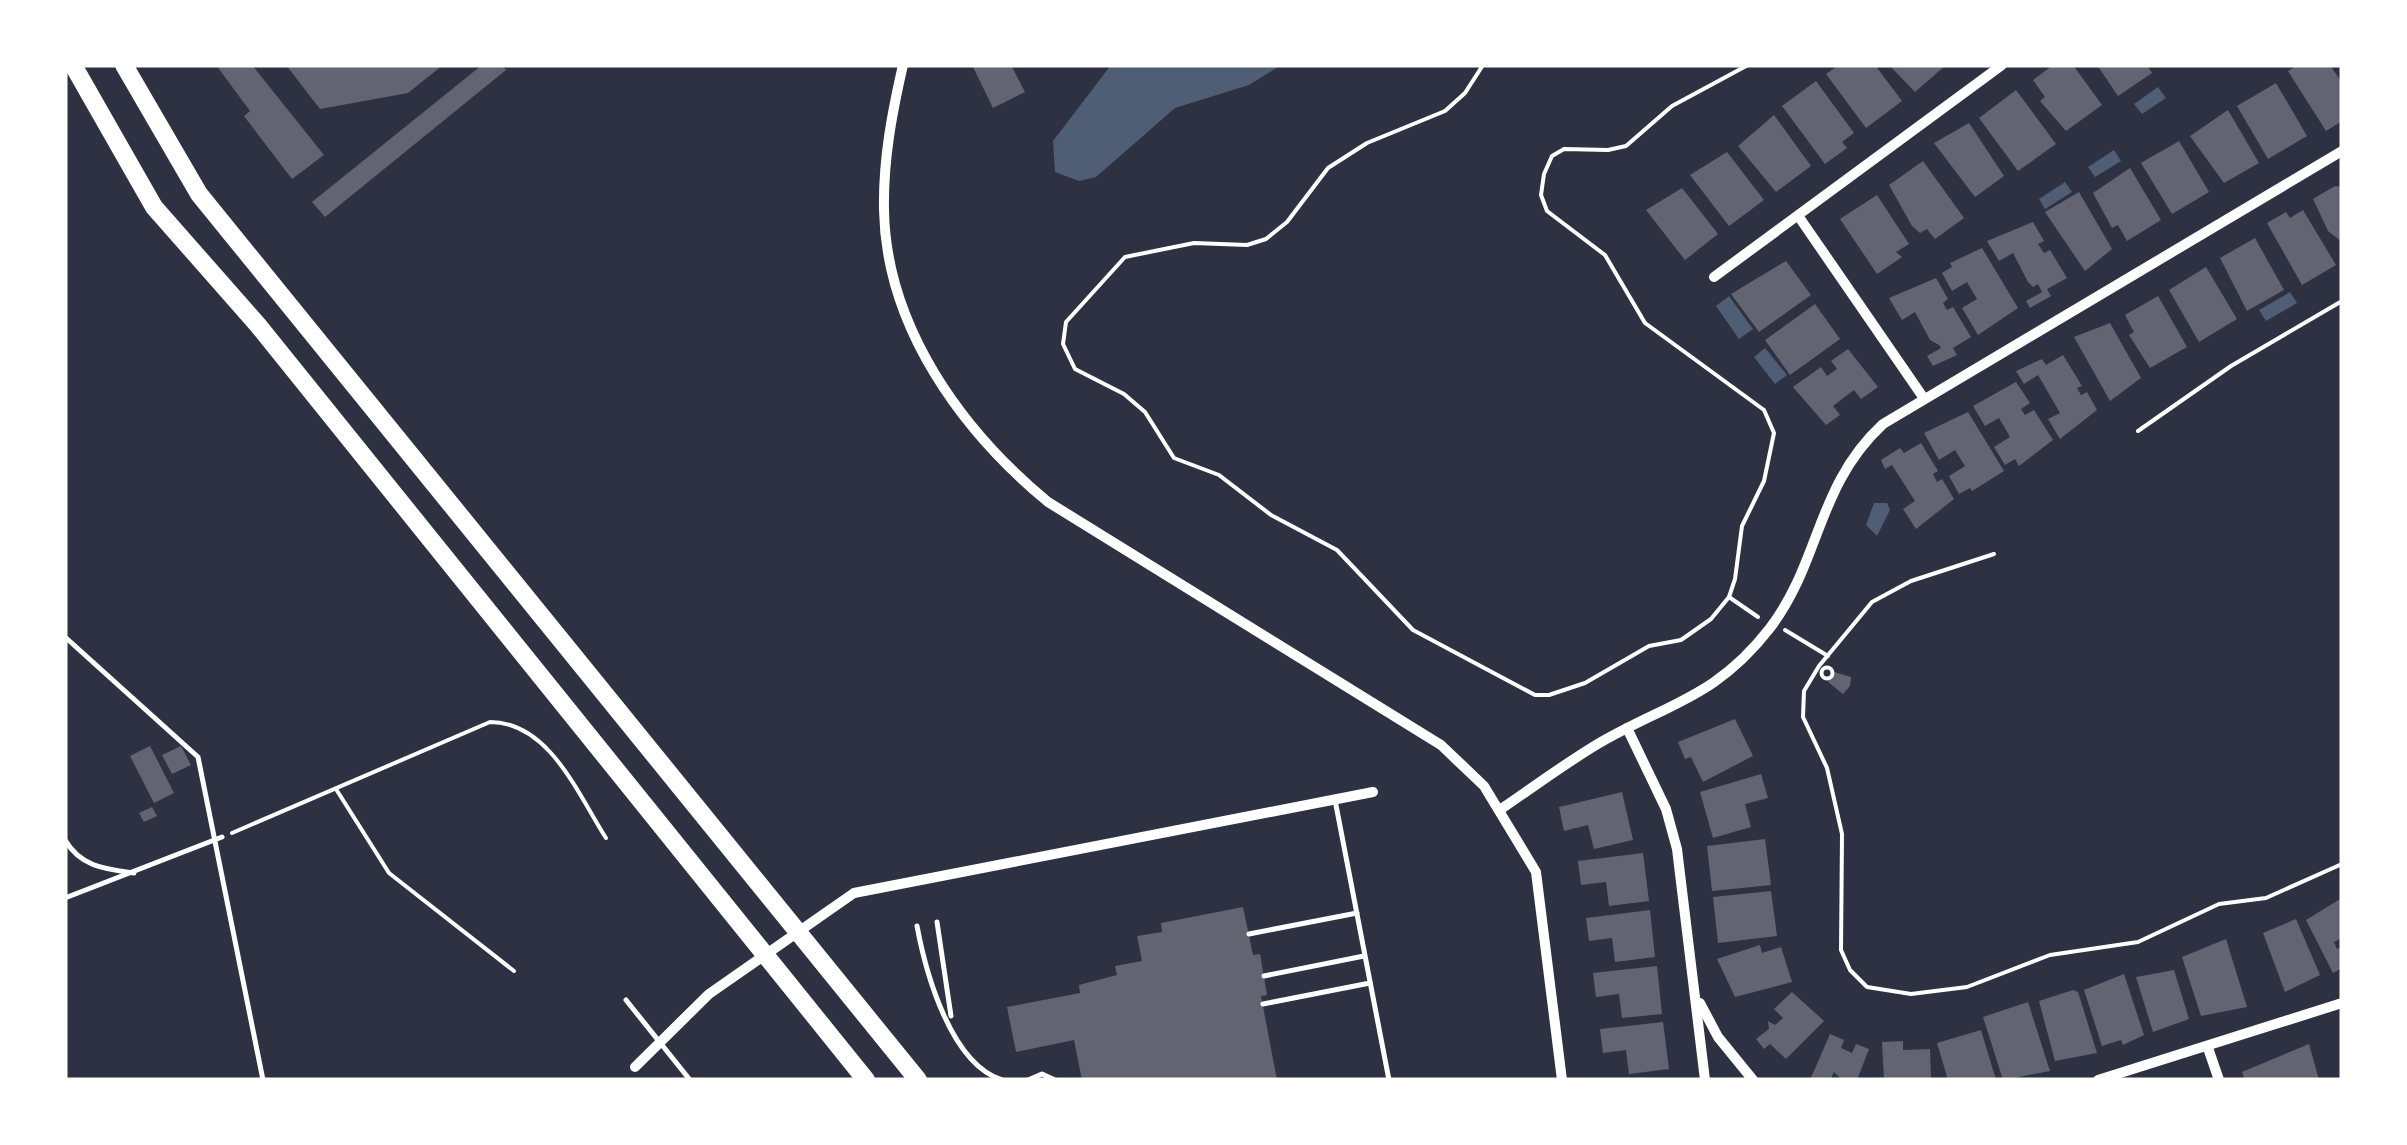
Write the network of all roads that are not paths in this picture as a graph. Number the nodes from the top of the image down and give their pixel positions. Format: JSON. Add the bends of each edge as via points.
{"nodes":[{"id":1,"x":73,"y":65,"type":"edge"},
{"id":2,"x":124,"y":65,"type":"edge"},
{"id":3,"x":902,"y":65,"type":"edge"},
{"id":4,"x":2002,"y":65,"type":"edge"},
{"id":5,"x":2342,"y":150,"type":"edge"},
{"id":6,"x":1799,"y":217,"type":"junction"},
{"id":7,"x":1714,"y":277,"type":"dead end"},
{"id":8,"x":1923,"y":397,"type":"junction"},
{"id":9,"x":65,"y":637,"type":"edge"},
{"id":10,"x":1628,"y":728,"type":"junction"},
{"id":11,"x":1374,"y":792,"type":"dead end"},
{"id":12,"x":1334,"y":800,"type":"junction"},
{"id":13,"x":1501,"y":809,"type":"junction"},
{"id":14,"x":219,"y":839,"type":"junction"},
{"id":15,"x":65,"y":840,"type":"edge"},
{"id":16,"x":137,"y":874,"type":"junction"},
{"id":17,"x":65,"y":898,"type":"edge"},
{"id":18,"x":1357,"y":913,"type":"junction"},
{"id":19,"x":937,"y":922,"type":"dead end"},
{"id":20,"x":917,"y":926,"type":"dead end"},
{"id":21,"x":797,"y":932,"type":"junction"},
{"id":22,"x":1249,"y":934,"type":"dead end"},
{"id":23,"x":765,"y":953,"type":"junction"},
{"id":24,"x":1365,"y":956,"type":"junction"},
{"id":25,"x":1264,"y":976,"type":"dead end"},
{"id":26,"x":1370,"y":983,"type":"junction"},
{"id":27,"x":1694,"y":988,"type":"junction"},
{"id":28,"x":626,"y":1000,"type":"dead end"},
{"id":29,"x":2342,"y":1003,"type":"edge"},
{"id":30,"x":1263,"y":1004,"type":"dead end"},
{"id":31,"x":952,"y":1024,"type":"junction"},
{"id":32,"x":658,"y":1040,"type":"junction"},
{"id":33,"x":2208,"y":1048,"type":"junction"},
{"id":34,"x":635,"y":1067,"type":"dead end"},
{"id":35,"x":262,"y":1080,"type":"edge"},
{"id":36,"x":690,"y":1080,"type":"edge"},
{"id":37,"x":866,"y":1080,"type":"edge"},
{"id":38,"x":918,"y":1080,"type":"edge"},
{"id":39,"x":1002,"y":1080,"type":"edge"},
{"id":40,"x":1028,"y":1080,"type":"edge"},
{"id":41,"x":1055,"y":1080,"type":"edge"},
{"id":42,"x":1389,"y":1080,"type":"edge"},
{"id":43,"x":1562,"y":1080,"type":"edge"},
{"id":44,"x":1705,"y":1080,"type":"edge"},
{"id":45,"x":1753,"y":1080,"type":"edge"},
{"id":46,"x":2098,"y":1080,"type":"edge"},
{"id":47,"x":2219,"y":1080,"type":"edge"}],
"edges":[{"from":1,"to":23,"type":"main road","via":[[154,207],[257,324]]},
{"from":2,"to":21,"type":"main road","via":[[199,194]]},
{"from":3,"to":13,"type":"street","via":[[887,137],[883,213],[898,286],[923,354],[958,415],[1048,502],[1442,746]]},
{"from":4,"to":6,"type":"street"},
{"from":5,"to":8,"type":"street"},
{"from":6,"to":7,"type":"street"},
{"from":6,"to":8,"type":"street"},
{"from":8,"to":10,"type":"street","via":[[1882,424],[1843,468],[1792,594],[1748,655],[1702,694]]},
{"from":9,"to":14,"type":"lane","via":[[194,750]]},
{"from":10,"to":13,"type":"street"},
{"from":10,"to":27,"type":"street","via":[[1672,828]]},
{"from":11,"to":12,"type":"street"},
{"from":12,"to":18,"type":"lane"},
{"from":12,"to":21,"type":"street","via":[[886,884],[842,899]]},
{"from":13,"to":43,"type":"street","via":[[1536,872]]},
{"from":14,"to":16,"type":"lane"},
{"from":14,"to":35,"type":"lane"},
{"from":15,"to":16,"type":"lane","via":[[98,868]]},
{"from":16,"to":17,"type":"lane"},
{"from":18,"to":22,"type":"lane"},
{"from":18,"to":24,"type":"lane"},
{"from":19,"to":31,"type":"lane"},
{"from":20,"to":31,"type":"lane","via":[[925,970]]},
{"from":21,"to":23,"type":"street"},
{"from":21,"to":38,"type":"main road"},
{"from":23,"to":32,"type":"street"},
{"from":23,"to":37,"type":"main road"},
{"from":24,"to":25,"type":"lane"},
{"from":24,"to":26,"type":"lane"},
{"from":26,"to":30,"type":"lane"},
{"from":26,"to":42,"type":"lane"},
{"from":27,"to":44,"type":"street"},
{"from":27,"to":45,"type":"street","via":[[1718,1038]]},
{"from":28,"to":32,"type":"lane"},
{"from":29,"to":33,"type":"street"},
{"from":31,"to":39,"type":"lane","via":[[972,1064]]},
{"from":32,"to":34,"type":"street"},
{"from":32,"to":36,"type":"lane"},
{"from":33,"to":46,"type":"street"},
{"from":33,"to":47,"type":"street"},
{"from":40,"to":41,"type":"lane","via":[[1042,1074]]}]}
